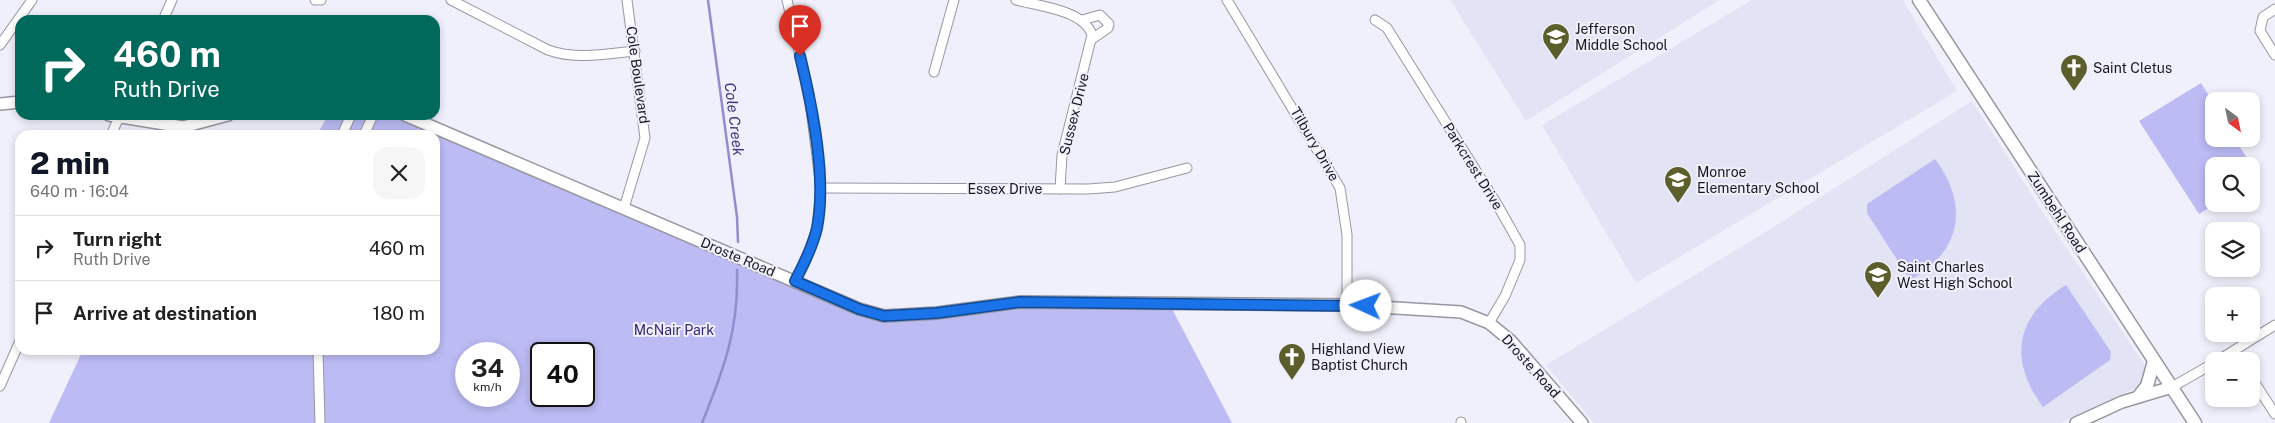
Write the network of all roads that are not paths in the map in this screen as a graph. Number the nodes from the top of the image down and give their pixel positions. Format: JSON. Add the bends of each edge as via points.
{"nodes":[{"id":1,"x":32,"y":0,"type":"edge"},
{"id":2,"x":172,"y":0,"type":"edge"},
{"id":3,"x":315,"y":0,"type":"edge"},
{"id":4,"x":321,"y":0,"type":"edge"},
{"id":5,"x":452,"y":0,"type":"edge"},
{"id":6,"x":627,"y":0,"type":"edge"},
{"id":7,"x":788,"y":0,"type":"edge"},
{"id":8,"x":954,"y":0,"type":"edge"},
{"id":9,"x":1016,"y":0,"type":"edge"},
{"id":10,"x":1227,"y":0,"type":"edge"},
{"id":11,"x":1919,"y":0,"type":"edge"},
{"id":12,"x":2275,"y":9,"type":"edge"},
{"id":13,"x":21,"y":15,"type":"edge"},
{"id":14,"x":165,"y":15,"type":"edge"},
{"id":15,"x":1082,"y":20,"type":"junction"},
{"id":16,"x":1375,"y":20,"type":"dead end"},
{"id":17,"x":15,"y":24,"type":"edge"},
{"id":18,"x":1092,"y":39,"type":"junction"},
{"id":19,"x":0,"y":45,"type":"edge"},
{"id":20,"x":635,"y":52,"type":"junction"},
{"id":21,"x":2275,"y":55,"type":"edge"},
{"id":22,"x":934,"y":72,"type":"dead end"},
{"id":23,"x":15,"y":102,"type":"edge"},
{"id":24,"x":0,"y":104,"type":"edge"},
{"id":25,"x":140,"y":120,"type":"edge"},
{"id":26,"x":209,"y":120,"type":"edge"},
{"id":27,"x":417,"y":120,"type":"edge"},
{"id":28,"x":1187,"y":168,"type":"dead end"},
{"id":29,"x":821,"y":188,"type":"junction"},
{"id":30,"x":1060,"y":189,"type":"junction"},
{"id":31,"x":624,"y":208,"type":"junction"},
{"id":32,"x":795,"y":281,"type":"junction"},
{"id":33,"x":1347,"y":305,"type":"junction"},
{"id":34,"x":1489,"y":323,"type":"junction"},
{"id":35,"x":2275,"y":325,"type":"edge"},
{"id":36,"x":2235,"y":351,"type":"edge"},
{"id":37,"x":15,"y":352,"type":"edge"},
{"id":38,"x":318,"y":355,"type":"edge"},
{"id":39,"x":2154,"y":361,"type":"junction"},
{"id":40,"x":2205,"y":368,"type":"edge"},
{"id":41,"x":0,"y":386,"type":"edge"},
{"id":42,"x":2172,"y":387,"type":"junction"},
{"id":43,"x":2260,"y":392,"type":"edge"},
{"id":44,"x":2139,"y":396,"type":"junction"},
{"id":45,"x":2275,"y":414,"type":"edge"},
{"id":46,"x":320,"y":423,"type":"edge"},
{"id":47,"x":1582,"y":423,"type":"edge"},
{"id":48,"x":2076,"y":423,"type":"edge"},
{"id":49,"x":2195,"y":423,"type":"edge"}],
"edges":[{"from":1,"to":13,"type":"street"},
{"from":2,"to":14,"type":"street"},
{"from":3,"to":4,"type":"street"},
{"from":5,"to":20,"type":"street","via":[[561,55]]},
{"from":6,"to":20,"type":"street","name":"Cole Boulevard"},
{"from":7,"to":29,"type":"street","via":[[809,94]]},
{"from":8,"to":22,"type":"street"},
{"from":9,"to":15,"type":"street"},
{"from":10,"to":33,"type":"street","name":"Tilbury Drive","via":[[1340,188],[1347,235]]},
{"from":11,"to":39,"type":"main road","name":"Zumbehl Road"},
{"from":12,"to":21,"type":"street","via":[[2263,17],[2260,32]]},
{"from":15,"to":18,"type":"street","via":[[1090,27]]},
{"from":15,"to":18,"type":"street","via":[[1100,15],[1109,24],[1103,34]]},
{"from":16,"to":34,"type":"street","name":"Parkcrest Drive","via":[[1387,28],[1520,245],[1519,264]]},
{"from":17,"to":19,"type":"street"},
{"from":18,"to":30,"type":"street","name":"Sussex Drive","via":[[1062,155]]},
{"from":20,"to":31,"type":"street","name":"Cole Boulevard","via":[[645,138]]},
{"from":23,"to":24,"type":"street"},
{"from":25,"to":26,"type":"street","via":[[183,127]]},
{"from":27,"to":31,"type":"street","name":"Droste Road"},
{"from":28,"to":30,"type":"street","name":"Essex Drive","via":[[1115,187]]},
{"from":29,"to":30,"type":"street","name":"Essex Drive"},
{"from":29,"to":32,"type":"street","via":[[816,228]]},
{"from":31,"to":32,"type":"street","name":"Droste Road"},
{"from":32,"to":33,"type":"street","name":"Droste Road","via":[[859,309],[884,316],[1020,302]]},
{"from":33,"to":34,"type":"street","name":"Droste Road","via":[[1461,312]]},
{"from":34,"to":47,"type":"street","name":"Droste Road","via":[[1511,341]]},
{"from":35,"to":36,"type":"street"},
{"from":37,"to":41,"type":"street"},
{"from":38,"to":46,"type":"street"},
{"from":39,"to":42,"type":"main road","name":"Zumbehl Road"},
{"from":39,"to":44,"type":"main road","via":[[2147,386]]},
{"from":40,"to":42,"type":"street"},
{"from":42,"to":44,"type":"street"},
{"from":42,"to":49,"type":"main road","name":"Zumbehl Road"},
{"from":43,"to":45,"type":"street"},
{"from":44,"to":48,"type":"street"}]}
